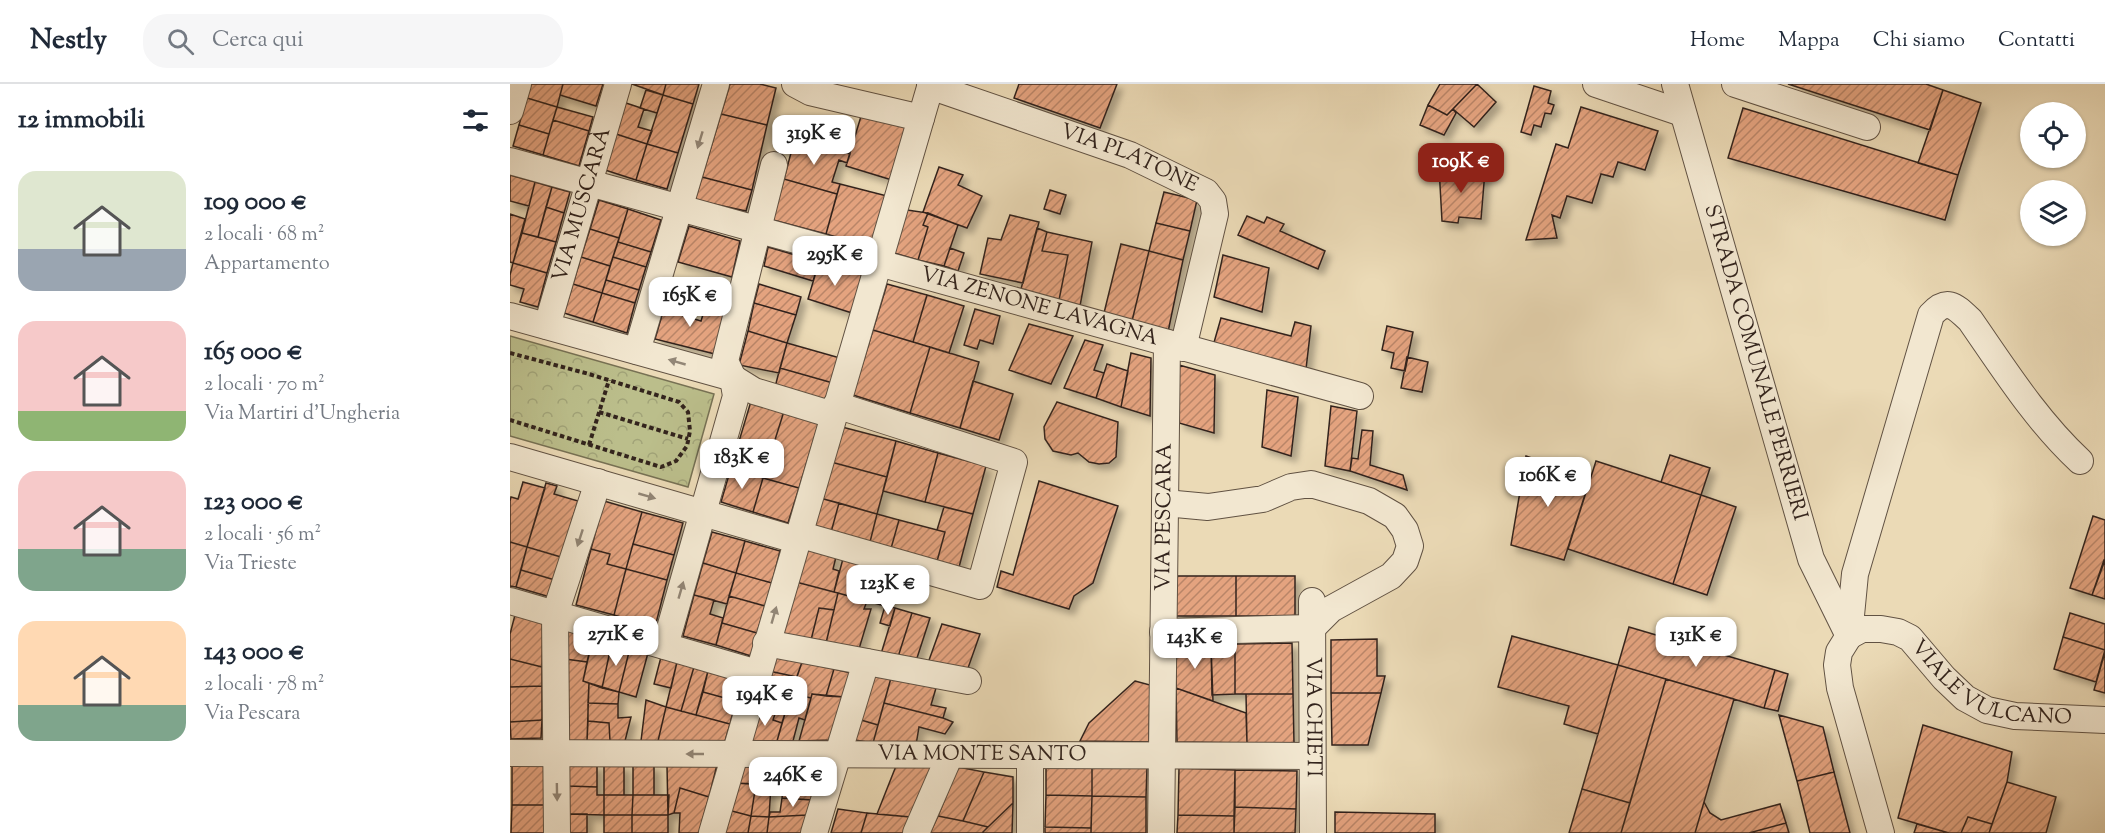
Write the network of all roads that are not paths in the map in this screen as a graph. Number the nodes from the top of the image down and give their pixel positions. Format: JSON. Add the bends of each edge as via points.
{"nodes":[{"id":1,"x":518,"y":84,"type":"edge"},
{"id":2,"x":618,"y":84,"type":"edge"},
{"id":3,"x":716,"y":84,"type":"edge"},
{"id":4,"x":795,"y":84,"type":"edge"},
{"id":5,"x":1596,"y":84,"type":"edge"},
{"id":6,"x":1675,"y":84,"type":"edge"},
{"id":7,"x":1735,"y":84,"type":"edge"},
{"id":8,"x":930,"y":85,"type":"edge"},
{"id":9,"x":510,"y":111,"type":"edge"},
{"id":10,"x":1682,"y":113,"type":"junction"},
{"id":11,"x":921,"y":117,"type":"junction"},
{"id":12,"x":1867,"y":127,"type":"dead end"},
{"id":13,"x":510,"y":161,"type":"edge"},
{"id":14,"x":774,"y":165,"type":"dead end"},
{"id":15,"x":589,"y":183,"type":"junction"},
{"id":16,"x":679,"y":208,"type":"junction"},
{"id":17,"x":758,"y":230,"type":"junction"},
{"id":18,"x":878,"y":263,"type":"junction"},
{"id":19,"x":510,"y":316,"type":"edge"},
{"id":20,"x":547,"y":326,"type":"junction"},
{"id":21,"x":1175,"y":346,"type":"junction"},
{"id":22,"x":637,"y":351,"type":"junction"},
{"id":23,"x":733,"y":378,"type":"junction"},
{"id":24,"x":1360,"y":396,"type":"dead end"},
{"id":25,"x":835,"y":410,"type":"junction"},
{"id":26,"x":510,"y":457,"type":"edge"},
{"id":27,"x":2080,"y":461,"type":"dead end"},
{"id":28,"x":597,"y":482,"type":"junction"},
{"id":29,"x":1165,"y":503,"type":"junction"},
{"id":30,"x":703,"y":513,"type":"junction"},
{"id":31,"x":797,"y":537,"type":"junction"},
{"id":32,"x":510,"y":601,"type":"edge"},
{"id":33,"x":1312,"y":601,"type":"dead end"},
{"id":34,"x":555,"y":614,"type":"junction"},
{"id":35,"x":1312,"y":628,"type":"junction"},
{"id":36,"x":1163,"y":632,"type":"junction"},
{"id":37,"x":1849,"y":636,"type":"junction"},
{"id":38,"x":766,"y":643,"type":"junction"},
{"id":39,"x":665,"y":646,"type":"junction"},
{"id":40,"x":866,"y":662,"type":"junction"},
{"id":41,"x":757,"y":673,"type":"junction"},
{"id":42,"x":968,"y":681,"type":"dead end"},
{"id":43,"x":2105,"y":720,"type":"edge"},
{"id":44,"x":510,"y":753,"type":"edge"},
{"id":45,"x":556,"y":753,"type":"junction"},
{"id":46,"x":734,"y":754,"type":"junction"},
{"id":47,"x":838,"y":754,"type":"junction"},
{"id":48,"x":950,"y":755,"type":"junction"},
{"id":49,"x":1030,"y":755,"type":"junction"},
{"id":50,"x":1162,"y":755,"type":"junction"},
{"id":51,"x":1312,"y":756,"type":"junction"},
{"id":52,"x":557,"y":833,"type":"edge"},
{"id":53,"x":712,"y":833,"type":"edge"},
{"id":54,"x":814,"y":833,"type":"edge"},
{"id":55,"x":916,"y":833,"type":"edge"},
{"id":56,"x":1030,"y":833,"type":"edge"},
{"id":57,"x":1161,"y":833,"type":"edge"},
{"id":58,"x":1312,"y":833,"type":"edge"},
{"id":59,"x":1881,"y":833,"type":"edge"}],
"edges":[{"from":1,"to":9,"type":"street"},
{"from":2,"to":15,"type":"street","name":"VIA MUSCARÀ"},
{"from":3,"to":16,"type":"street","one_way":true},
{"from":4,"to":11,"type":"street","via":[[810,92]]},
{"from":5,"to":10,"type":"street"},
{"from":6,"to":10,"type":"street","name":"STRADA COMUNALE PERRIERI"},
{"from":7,"to":12,"type":"street"},
{"from":8,"to":11,"type":"street"},
{"from":8,"to":21,"type":"street","name":"VIA PLATONE","via":[[1130,155],[1206,192],[1214,201],[1215,214]]},
{"from":10,"to":37,"type":"street","name":"STRADA COMUNALE PERRIERI","via":[[1811,559]]},
{"from":11,"to":18,"type":"street"},
{"from":13,"to":15,"type":"street","name":"VIA ZENONE LAVAGNA"},
{"from":14,"to":17,"type":"street"},
{"from":15,"to":16,"type":"street","name":"VIA ZENONE LAVAGNA"},
{"from":15,"to":20,"type":"street","name":"VIA MUSCARÀ"},
{"from":16,"to":17,"type":"street","name":"VIA ZENONE LAVAGNA"},
{"from":16,"to":22,"type":"street"},
{"from":17,"to":18,"type":"street","name":"VIA ZENONE LAVAGNA"},
{"from":17,"to":23,"type":"street","via":[[725,361]]},
{"from":18,"to":21,"type":"street","name":"VIA ZENONE LAVAGNA"},
{"from":18,"to":25,"type":"street"},
{"from":19,"to":20,"type":"street"},
{"from":20,"to":22,"type":"street"},
{"from":21,"to":24,"type":"street","name":"VIA ZENONE LAVAGNA"},
{"from":21,"to":29,"type":"street","name":"VIA PESCARA"},
{"from":23,"to":22,"type":"street","one_way":true},
{"from":23,"to":25,"type":"street","via":[[754,391]]},
{"from":23,"to":30,"type":"street","via":[[736,396]]},
{"from":25,"to":31,"type":"street"},
{"from":25,"to":31,"type":"street","via":[[1014,462],[980,586]]},
{"from":26,"to":28,"type":"street"},
{"from":27,"to":37,"type":"street","via":[[2039,419],[1970,320],[1957,308],[1947,304],[1938,307],[1931,315],[1855,574]]},
{"from":28,"to":30,"type":"street","one_way":true},
{"from":28,"to":34,"type":"street","one_way":true},
{"from":29,"to":35,"type":"street","via":[[1208,507],[1263,499],[1311,483],[1369,501],[1395,516],[1410,546],[1405,561],[1391,576],[1331,609]]},
{"from":29,"to":36,"type":"street","name":"VIA PESCARA"},
{"from":30,"to":31,"type":"street"},
{"from":39,"to":30,"type":"street","one_way":true},
{"from":38,"to":31,"type":"street","one_way":true},
{"from":32,"to":34,"type":"street"},
{"from":33,"to":35,"type":"street","name":"VIA CHIETI"},
{"from":34,"to":39,"type":"street"},
{"from":34,"to":45,"type":"street"},
{"from":35,"to":36,"type":"street"},
{"from":35,"to":51,"type":"street","name":"VIA CHIETI"},
{"from":36,"to":50,"type":"street","name":"VIA PESCARA"},
{"from":37,"to":43,"type":"street","name":"VIALE VULCANO","via":[[1862,629],[1881,629],[1910,638],[1965,698],[1987,710],[2015,716]]},
{"from":37,"to":59,"type":"street","via":[[1839,652],[1840,688]]},
{"from":38,"to":40,"type":"street"},
{"from":38,"to":41,"type":"street"},
{"from":39,"to":41,"type":"street"},
{"from":40,"to":42,"type":"street"},
{"from":40,"to":47,"type":"street"},
{"from":41,"to":46,"type":"street"},
{"from":44,"to":45,"type":"street","name":"VIA MONTE SANTO"},
{"from":46,"to":45,"type":"street","name":"VIA MONTE SANTO","one_way":true},
{"from":45,"to":52,"type":"street","one_way":true},
{"from":46,"to":47,"type":"street","name":"VIA MONTE SANTO"},
{"from":46,"to":53,"type":"street"},
{"from":47,"to":48,"type":"street","name":"VIA MONTE SANTO"},
{"from":47,"to":54,"type":"street"},
{"from":48,"to":49,"type":"street","name":"VIA MONTE SANTO"},
{"from":48,"to":55,"type":"street"},
{"from":49,"to":50,"type":"street","name":"VIA MONTE SANTO"},
{"from":49,"to":56,"type":"street"},
{"from":50,"to":51,"type":"street","name":"VIA MONTE SANTO"},
{"from":50,"to":57,"type":"street","name":"VIA PESCARA"},
{"from":51,"to":58,"type":"street","name":"VIA CHIETI"}]}
